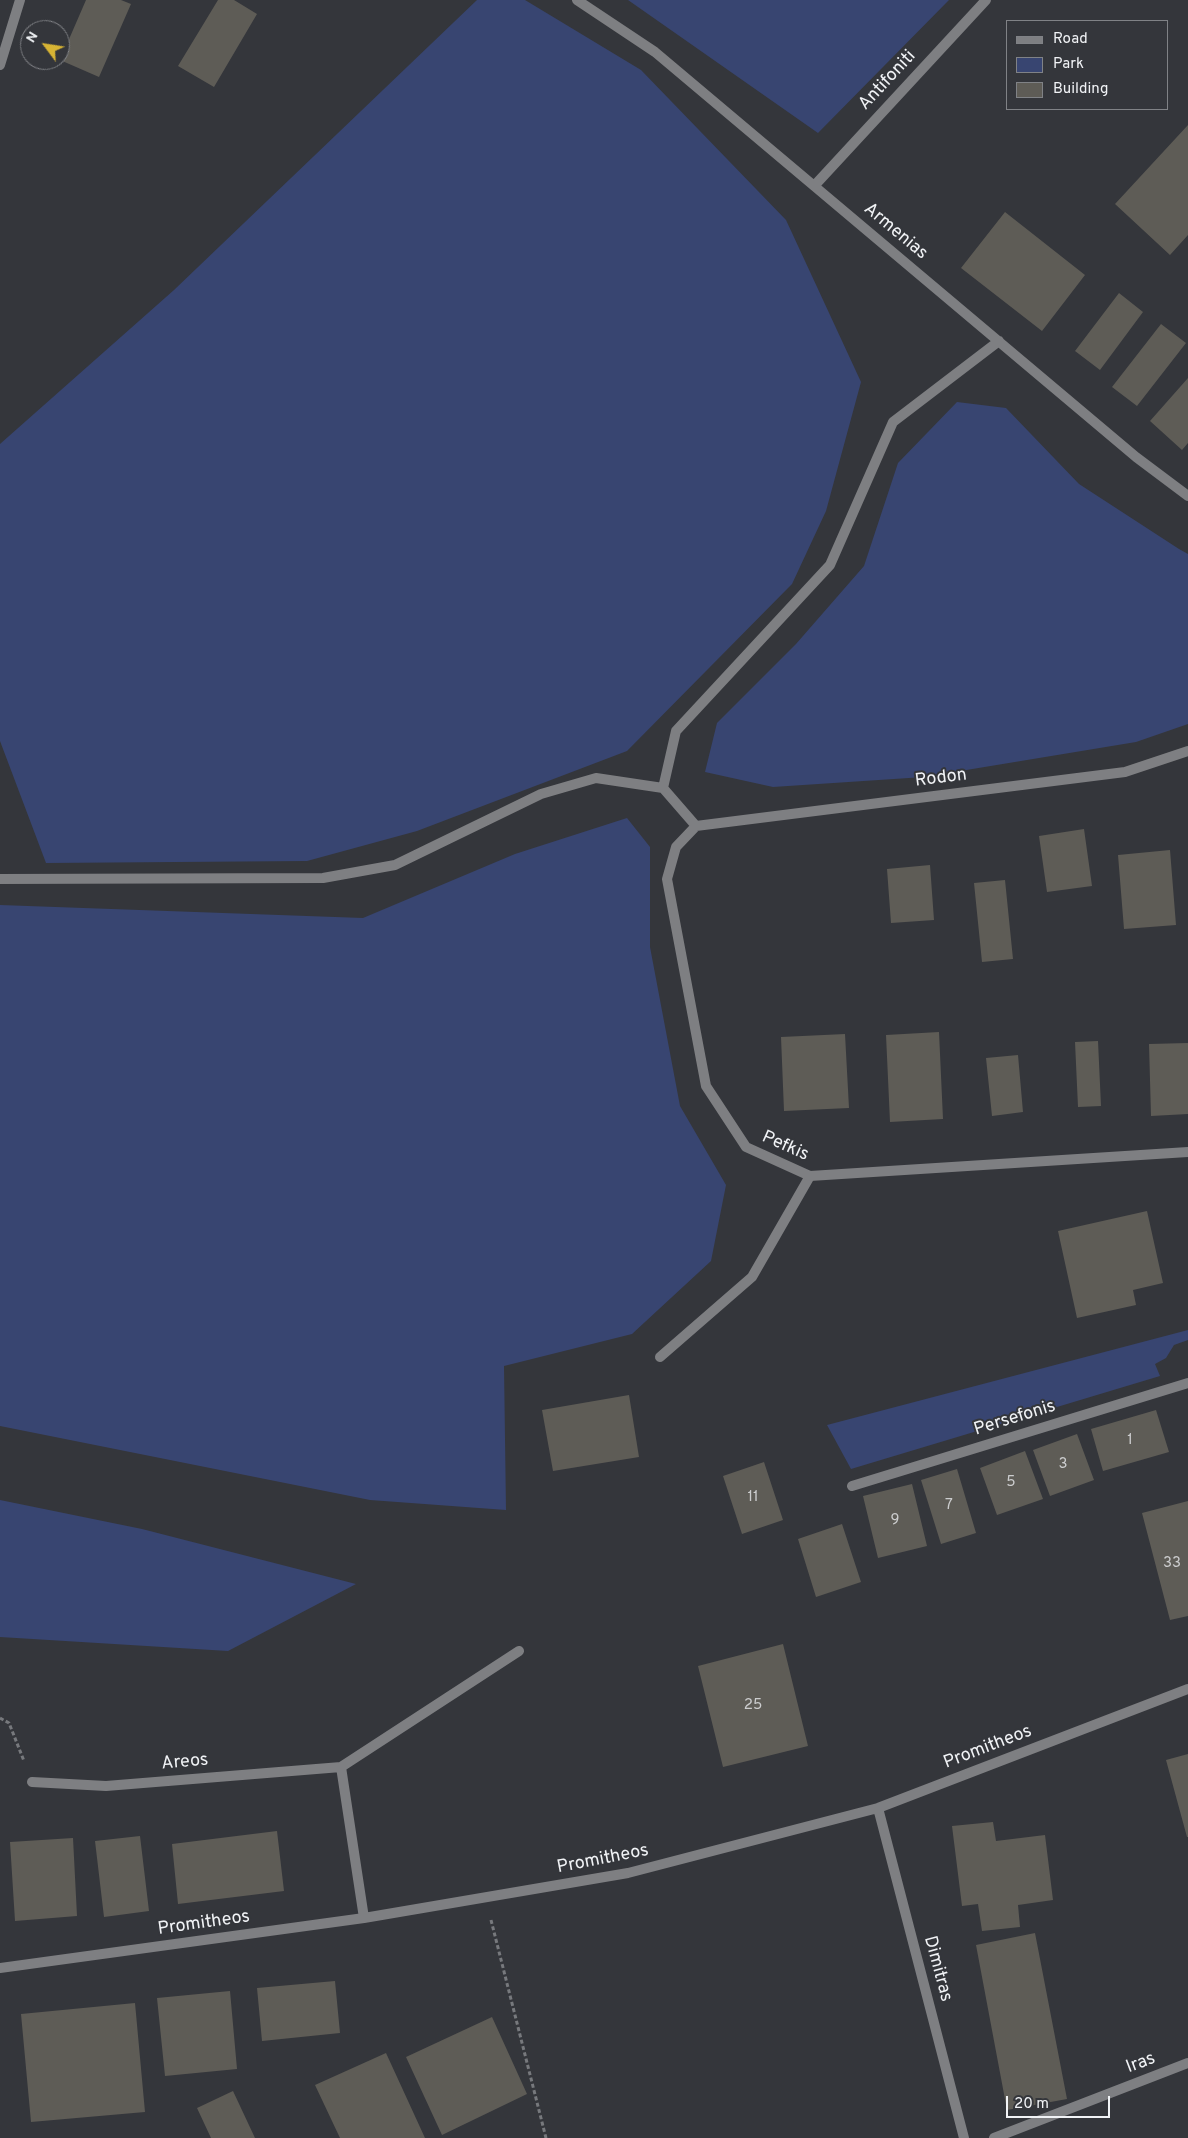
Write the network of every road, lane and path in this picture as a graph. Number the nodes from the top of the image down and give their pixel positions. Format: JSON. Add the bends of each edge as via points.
{"nodes":[{"id":1,"x":20,"y":0,"type":"edge"},
{"id":2,"x":577,"y":0,"type":"edge"},
{"id":3,"x":986,"y":0,"type":"edge"},
{"id":4,"x":0,"y":65,"type":"edge"},
{"id":5,"x":815,"y":185,"type":"junction"},
{"id":6,"x":999,"y":341,"type":"junction"},
{"id":7,"x":1188,"y":496,"type":"edge"},
{"id":8,"x":1188,"y":751,"type":"edge"},
{"id":9,"x":663,"y":788,"type":"junction"},
{"id":10,"x":696,"y":826,"type":"junction"},
{"id":11,"x":0,"y":879,"type":"edge"},
{"id":12,"x":1188,"y":1152,"type":"edge"},
{"id":13,"x":810,"y":1176,"type":"junction"},
{"id":14,"x":660,"y":1357,"type":"dead end"},
{"id":15,"x":1188,"y":1383,"type":"edge"},
{"id":16,"x":852,"y":1486,"type":"dead end"},
{"id":17,"x":520,"y":1651,"type":"dead end"},
{"id":18,"x":1188,"y":1689,"type":"edge"},
{"id":19,"x":0,"y":1718,"type":"edge"},
{"id":20,"x":341,"y":1767,"type":"junction"},
{"id":21,"x":32,"y":1782,"type":"joint"},
{"id":22,"x":878,"y":1808,"type":"junction"},
{"id":23,"x":486,"y":1898,"type":"junction"},
{"id":24,"x":364,"y":1918,"type":"junction"},
{"id":25,"x":0,"y":1968,"type":"edge"},
{"id":26,"x":1188,"y":2063,"type":"edge"},
{"id":27,"x":546,"y":2138,"type":"edge"},
{"id":28,"x":964,"y":2138,"type":"edge"},
{"id":29,"x":994,"y":2138,"type":"edge"}],
"edges":[{"from":1,"to":4,"type":"street"},
{"from":2,"to":5,"type":"street","name":"Armenias","via":[[655,52]]},
{"from":3,"to":5,"type":"street","name":"Antifoniti"},
{"from":5,"to":6,"type":"street","name":"Armenias"},
{"from":6,"to":7,"type":"street","name":"Armenias","via":[[1136,457]]},
{"from":6,"to":9,"type":"street","via":[[893,422],[830,565],[676,731]]},
{"from":8,"to":10,"type":"street","name":"Rodon","via":[[1125,772]]},
{"from":9,"to":10,"type":"street"},
{"from":9,"to":11,"type":"street","via":[[596,778],[541,794],[395,865],[323,878]]},
{"from":10,"to":13,"type":"street","name":"Pefkis","via":[[676,847],[666,879],[706,1086],[746,1147]]},
{"from":12,"to":13,"type":"street","name":"Pefkis"},
{"from":13,"to":14,"type":"street","via":[[752,1277]]},
{"from":15,"to":16,"type":"street","name":"Persefonis"},
{"from":17,"to":20,"type":"street","name":"Areos"},
{"from":18,"to":22,"type":"street","name":"Promitheos"},
{"from":19,"to":21,"type":"path","via":[[9,1723]]},
{"from":20,"to":21,"type":"street","name":"Areos","via":[[106,1786]]},
{"from":20,"to":24,"type":"street"},
{"from":22,"to":23,"type":"street","name":"Promitheos","via":[[628,1873]]},
{"from":22,"to":28,"type":"street","name":"Dimitras"},
{"from":23,"to":24,"type":"street","name":"Promitheos"},
{"from":23,"to":27,"type":"path"},
{"from":24,"to":25,"type":"street","name":"Promitheos"},
{"from":26,"to":29,"type":"street","name":"Iras"}]}
